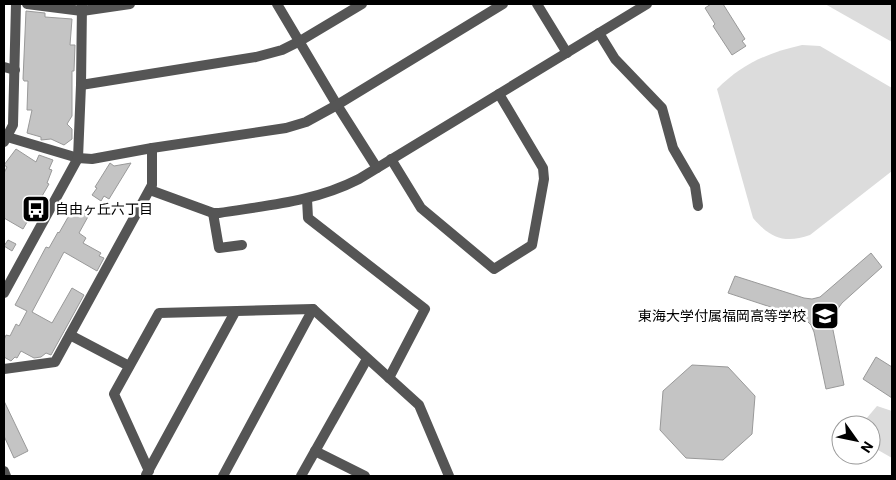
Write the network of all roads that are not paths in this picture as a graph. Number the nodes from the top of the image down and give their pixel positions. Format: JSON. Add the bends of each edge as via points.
{"nodes":[{"id":1,"x":16,"y":4,"type":"edge"},
{"id":2,"x":27,"y":4,"type":"edge"},
{"id":3,"x":130,"y":4,"type":"edge"},
{"id":4,"x":277,"y":4,"type":"edge"},
{"id":5,"x":362,"y":4,"type":"edge"},
{"id":6,"x":503,"y":4,"type":"edge"},
{"id":7,"x":537,"y":4,"type":"edge"},
{"id":8,"x":646,"y":4,"type":"edge"},
{"id":9,"x":82,"y":8,"type":"edge"},
{"id":10,"x":599,"y":33,"type":"junction"},
{"id":11,"x":300,"y":41,"type":"junction"},
{"id":12,"x":567,"y":53,"type":"junction"},
{"id":13,"x":4,"y":67,"type":"edge"},
{"id":14,"x":15,"y":70,"type":"junction"},
{"id":15,"x":81,"y":85,"type":"junction"},
{"id":16,"x":499,"y":94,"type":"junction"},
{"id":17,"x":337,"y":105,"type":"junction"},
{"id":18,"x":5,"y":139,"type":"edge"},
{"id":19,"x":152,"y":148,"type":"junction"},
{"id":20,"x":78,"y":158,"type":"junction"},
{"id":21,"x":391,"y":159,"type":"junction"},
{"id":22,"x":377,"y":168,"type":"junction"},
{"id":23,"x":150,"y":190,"type":"junction"},
{"id":24,"x":306,"y":199,"type":"junction"},
{"id":25,"x":698,"y":206,"type":"dead end"},
{"id":26,"x":213,"y":213,"type":"junction"},
{"id":27,"x":242,"y":245,"type":"dead end"},
{"id":28,"x":4,"y":294,"type":"edge"},
{"id":29,"x":313,"y":309,"type":"junction"},
{"id":30,"x":235,"y":312,"type":"junction"},
{"id":31,"x":70,"y":335,"type":"junction"},
{"id":32,"x":367,"y":359,"type":"junction"},
{"id":33,"x":129,"y":366,"type":"junction"},
{"id":34,"x":4,"y":368,"type":"edge"},
{"id":35,"x":389,"y":378,"type":"junction"},
{"id":36,"x":315,"y":452,"type":"junction"},
{"id":37,"x":4,"y":471,"type":"edge"},
{"id":38,"x":147,"y":474,"type":"edge"},
{"id":39,"x":6,"y":476,"type":"edge"},
{"id":40,"x":223,"y":476,"type":"edge"},
{"id":41,"x":301,"y":476,"type":"edge"},
{"id":42,"x":365,"y":476,"type":"edge"},
{"id":43,"x":449,"y":476,"type":"edge"}],
"edges":[{"from":1,"to":14,"type":"street"},
{"from":2,"to":9,"type":"street"},
{"from":3,"to":9,"type":"street"},
{"from":4,"to":11,"type":"street"},
{"from":5,"to":11,"type":"street"},
{"from":6,"to":17,"type":"street"},
{"from":7,"to":12,"type":"street"},
{"from":8,"to":10,"type":"street"},
{"from":9,"to":15,"type":"street"},
{"from":10,"to":12,"type":"street"},
{"from":10,"to":25,"type":"street","via":[[615,59],[662,108],[673,148],[695,186]]},
{"from":11,"to":15,"type":"street","via":[[256,57]]},
{"from":11,"to":17,"type":"street"},
{"from":12,"to":16,"type":"street"},
{"from":13,"to":14,"type":"street"},
{"from":14,"to":18,"type":"street","via":[[13,125]]},
{"from":15,"to":20,"type":"street"},
{"from":16,"to":21,"type":"street"},
{"from":16,"to":21,"type":"street","via":[[543,168],[544,179],[532,245],[494,269],[421,208]]},
{"from":17,"to":19,"type":"street","via":[[306,122],[286,128]]},
{"from":17,"to":22,"type":"street"},
{"from":18,"to":20,"type":"street"},
{"from":19,"to":20,"type":"street","via":[[92,159]]},
{"from":19,"to":23,"type":"street"},
{"from":20,"to":28,"type":"street"},
{"from":21,"to":22,"type":"street"},
{"from":22,"to":24,"type":"street","via":[[338,190]]},
{"from":23,"to":26,"type":"street"},
{"from":23,"to":31,"type":"street"},
{"from":24,"to":26,"type":"street"},
{"from":24,"to":35,"type":"street","via":[[308,218],[425,309]]},
{"from":26,"to":27,"type":"street","via":[[219,248]]},
{"from":29,"to":30,"type":"street"},
{"from":29,"to":32,"type":"street"},
{"from":29,"to":40,"type":"street"},
{"from":30,"to":33,"type":"street","via":[[159,313]]},
{"from":30,"to":38,"type":"street"},
{"from":31,"to":33,"type":"street"},
{"from":31,"to":34,"type":"street","via":[[56,362]]},
{"from":32,"to":35,"type":"street"},
{"from":32,"to":36,"type":"street"},
{"from":33,"to":38,"type":"street","via":[[114,394]]},
{"from":35,"to":43,"type":"street","via":[[419,405]]},
{"from":36,"to":41,"type":"street"},
{"from":36,"to":42,"type":"street"},
{"from":37,"to":39,"type":"street"}]}
